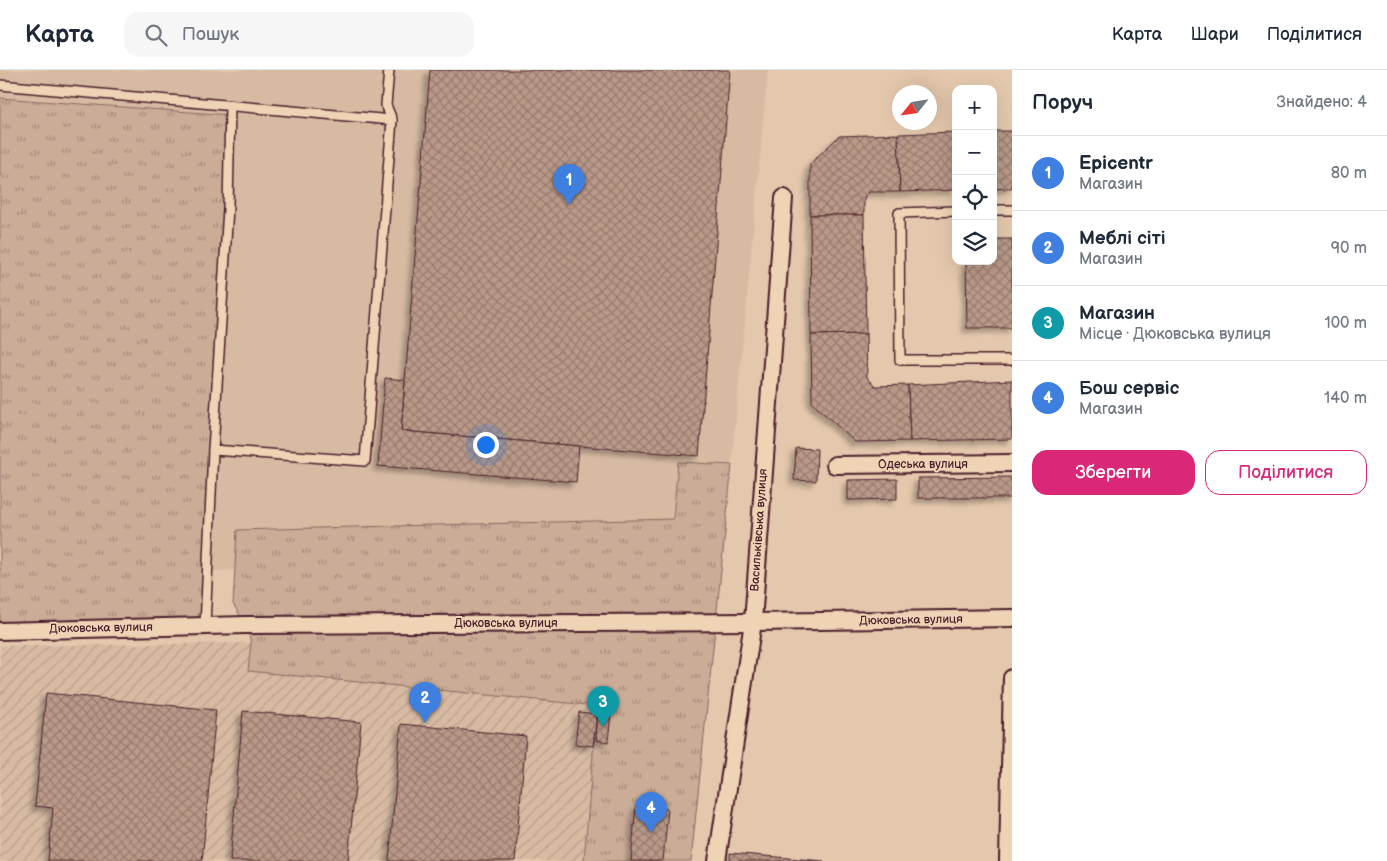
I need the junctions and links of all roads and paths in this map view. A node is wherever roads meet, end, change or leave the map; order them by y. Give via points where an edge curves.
1 (389, 70) edge
2 (0, 85) edge
3 (230, 106) junction
4 (392, 120) junction
5 (784, 198) dead end
6 (997, 210) edge
7 (1012, 210) edge
8 (952, 211) edge
9 (1012, 360) edge
10 (213, 450) junction
11 (1012, 463) edge
12 (835, 465) dead end
13 (1012, 618) edge
14 (753, 622) junction
15 (205, 626) junction
16 (0, 631) edge
17 (1012, 678) edge
18 (717, 861) edge
19 (1008, 861) edge

1 - 4 lane via 386,105
2 - 3 lane
3 - 4 lane
3 - 10 lane via 228,208
4 - 10 lane via 365,461
5 - 14 street, Васильківська вулиця
6 - 7 lane
8 - 9 lane via 899,213 900,360
10 - 15 lane
11 - 12 street, Одеська вулиця
13 - 14 street, Дюковська вулиця
14 - 15 street, Дюковська вулиця
14 - 18 street, Васильківська вулиця
15 - 16 street, Дюковська вулиця
17 - 19 street

